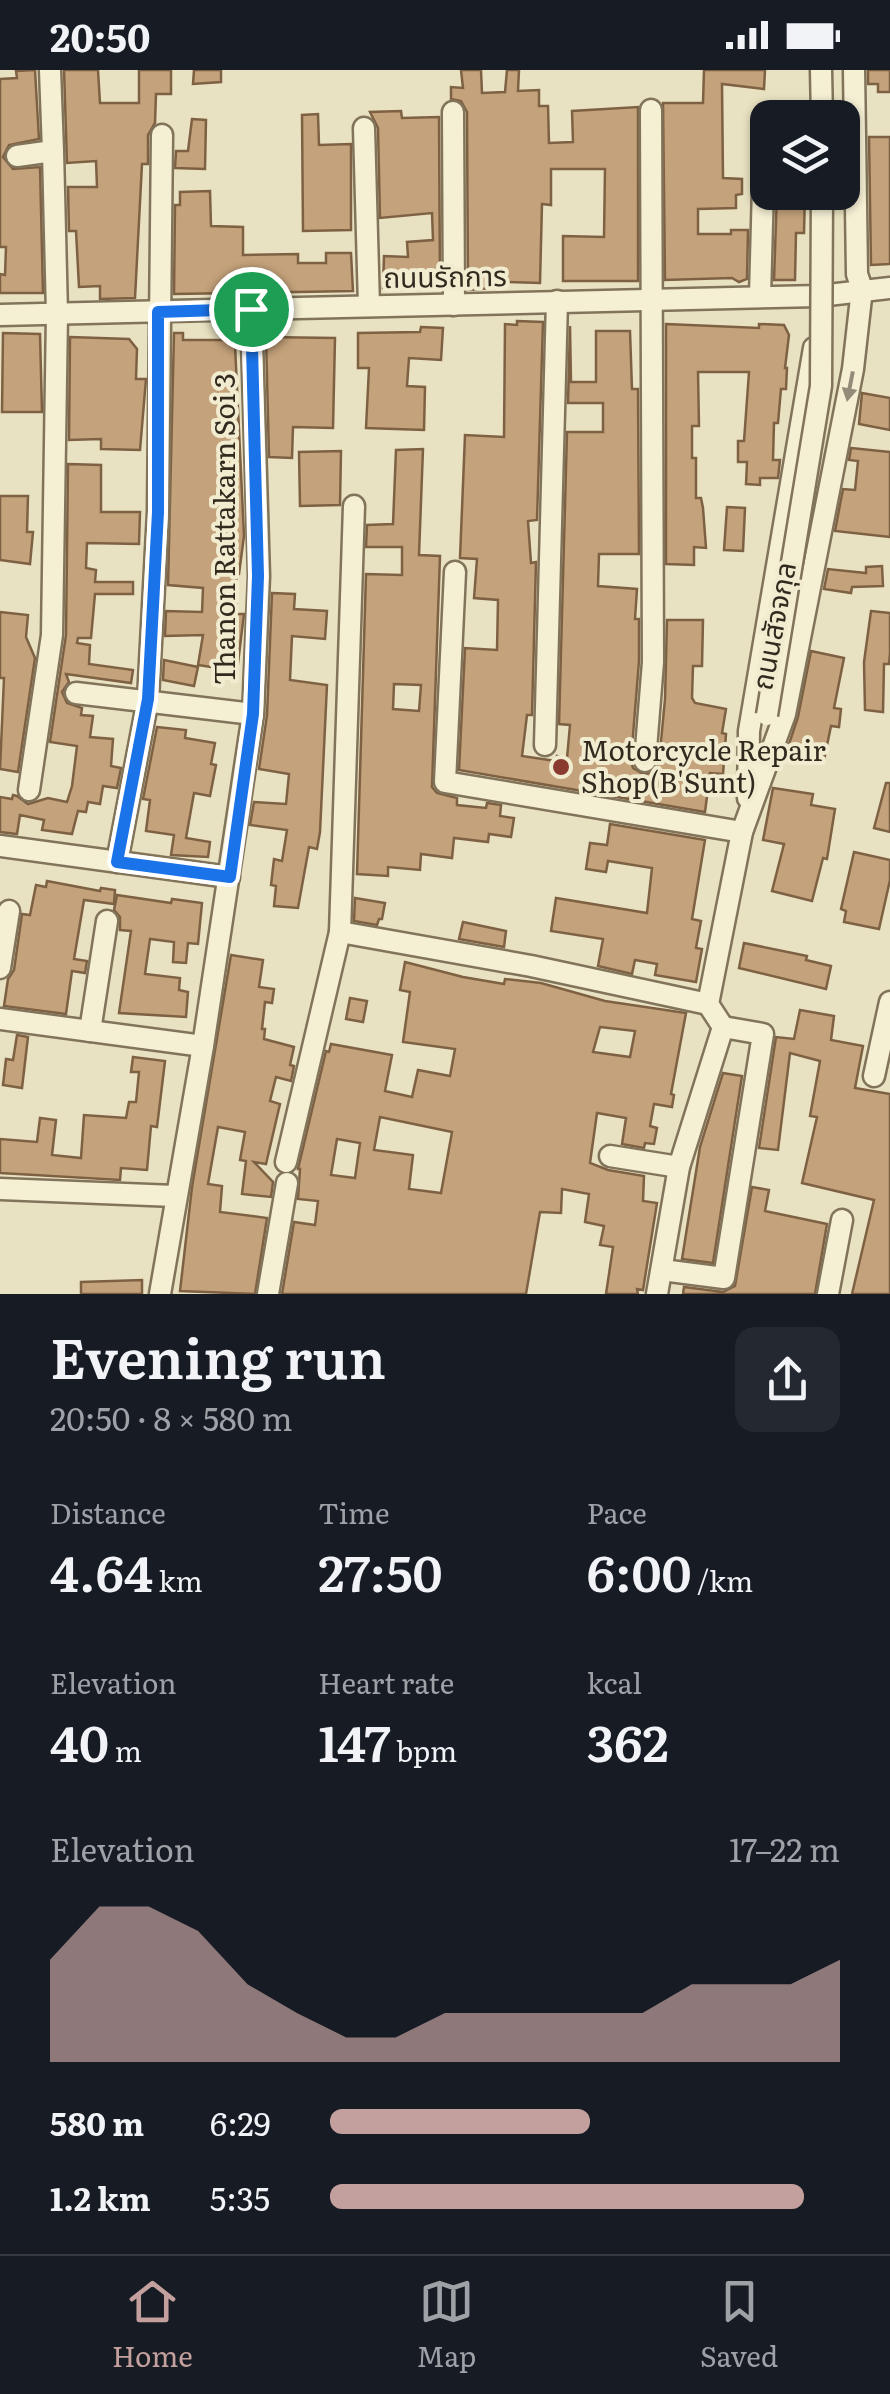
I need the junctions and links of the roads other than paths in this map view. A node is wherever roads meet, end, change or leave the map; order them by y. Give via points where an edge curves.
1 (50, 70) edge
2 (821, 70) edge
3 (854, 70) edge
4 (822, 100) edge
5 (650, 110) dead end
6 (453, 112) dead end
7 (364, 128) dead end
8 (162, 135) dead end
9 (53, 151) junction
10 (17, 156) dead end
11 (762, 210) edge
12 (822, 210) edge
13 (890, 288) edge
14 (862, 289) junction
15 (760, 296) junction
16 (820, 296) junction
17 (652, 299) junction
18 (556, 302) junction
19 (454, 305) junction
20 (369, 306) junction
21 (251, 309) junction
22 (158, 312) junction
23 (57, 314) junction
24 (0, 315) edge
25 (354, 506) dead end
26 (455, 572) dead end
27 (76, 693) dead end
28 (148, 699) junction
29 (253, 714) junction
30 (545, 745) dead end
31 (645, 761) dead end
32 (28, 790) dead end
33 (745, 824) junction
34 (0, 846) edge
35 (117, 862) junction
36 (230, 877) junction
37 (9, 911) dead end
38 (108, 921) dead end
39 (340, 932) junction
40 (0, 968) edge
41 (890, 1002) edge
42 (708, 1004) junction
43 (0, 1019) edge
44 (723, 1028) junction
45 (90, 1031) junction
46 (202, 1046) junction
47 (874, 1076) dead end
48 (610, 1156) dead end
49 (679, 1167) junction
50 (0, 1189) edge
51 (175, 1196) junction
52 (842, 1220) dead end
53 (662, 1270) junction
54 (160, 1294) edge
55 (268, 1294) edge
56 (658, 1294) edge
57 (828, 1294) edge

1 - 9 street
2 - 4 street
3 - 14 street, ถนนสัจจกุล
5 - 17 street
6 - 19 street
7 - 20 street
8 - 22 street
9 - 10 street
9 - 23 street
11 - 15 street
12 - 33 street, ถนนสัจจกุล, bridge via 821,386
13 - 14 street, ถนนรัถการ
14 - 16 street, ถนนรัถการ
14 -> 33 street, ถนนสัจจกุล via 853,369 785,714
15 - 16 street, ถนนรัถการ
15 - 17 street, ถนนรัถการ
16 - 33 street, ถนนสัจจกุล via 749,731
17 - 18 street, ถนนรัถการ
17 - 31 street via 653,662
18 - 19 street, ถนนรัถการ
18 - 30 street
19 - 20 street, ถนนรัถการ
20 - 21 street, ถนนรัถการ
21 - 22 street, ถนนรัถการ
21 - 29 street, Thanon Rattakarn Soi 3 via 258,576
22 - 23 street, ถนนรัถการ
22 - 28 street via 158,512
23 - 24 street, ถนนรัถการ
23 - 32 street via 52,635
25 - 39 street
26 - 33 street via 445,782
27 - 28 street
28 - 29 street
28 - 35 street
29 - 36 street, Thanon Rattakarn Soi 3
33 - 42 street, ถนนสัจจกุล
34 - 35 street
35 - 36 street
36 - 46 street, Thanon Rattakarn Soi 3
37 - 40 street
38 - 45 street
39 - 42 street
39 - 55 street via 286,1172
41 - 47 street
42 - 44 street
43 - 45 street
44 - 49 street
44 - 53 street via 763,1034 724,1278
45 - 46 street
46 - 51 street, Thanon Rattakarn Soi 3
48 - 49 street
49 - 53 street
50 - 51 street
51 - 54 street, Thanon Rattakarn Soi 3
52 - 57 street
53 - 56 street

